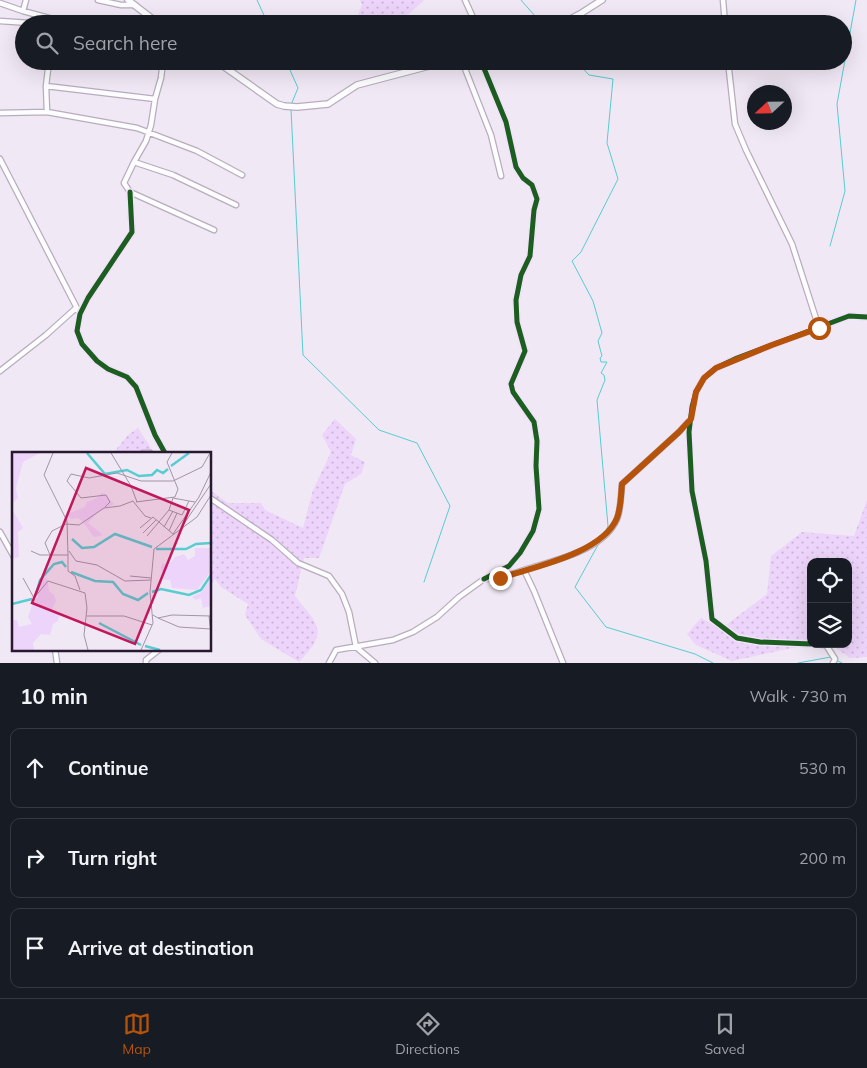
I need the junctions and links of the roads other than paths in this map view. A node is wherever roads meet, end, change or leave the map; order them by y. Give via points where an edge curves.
1 (26, 0) edge
2 (98, 0) edge
3 (128, 0) edge
4 (466, 0) edge
5 (602, 0) edge
6 (723, 0) edge
7 (0, 3) edge
8 (136, 5) junction
9 (23, 11) junction
10 (38, 15) edge
11 (148, 15) edge
12 (472, 15) edge
13 (578, 15) edge
14 (724, 15) edge
15 (0, 21) edge
16 (15, 22) edge
17 (48, 70) edge
18 (162, 70) edge
19 (229, 70) edge
20 (414, 70) edge
21 (466, 70) edge
22 (485, 70) edge
23 (729, 70) edge
24 (46, 86) junction
25 (155, 99) junction
26 (47, 112) junction
27 (0, 113) edge
28 (149, 133) junction
29 (0, 159) edge
30 (134, 162) junction
31 (242, 175) dead end
32 (501, 176) dead end
33 (130, 192) junction
34 (236, 205) dead end
35 (214, 230) dead end
36 (76, 308) junction
37 (80, 314) junction
38 (867, 317) edge
39 (819, 328) junction
40 (0, 371) edge
41 (691, 419) junction
42 (164, 452) edge
43 (211, 499) edge
44 (0, 532) edge
45 (12, 553) edge
46 (524, 570) junction
47 (484, 580) junction
48 (807, 644) edge
49 (356, 647) junction
50 (828, 648) edge
51 (56, 650) edge
52 (159, 650) edge
53 (57, 663) edge
54 (146, 663) edge
55 (329, 663) edge
56 (375, 663) edge
57 (563, 663) edge
58 (833, 663) edge

1 - 9 street
2 - 8 street
3 - 8 main road
4 - 12 street
5 - 13 main road
6 - 14 street
7 - 9 street
8 - 11 main road
9 - 10 street
15 - 16 street
17 - 24 street
18 - 25 street
19 - 20 main road via 284,106 297,107 328,104 357,85
21 - 32 street via 491,135
22 - 47 street via 506,122 516,167 532,185 537,199 530,256 521,276 516,300 516,322 525,351 511,384 534,422 539,510 533,531 520,553 509,566
23 - 39 street via 736,124 792,244
24 - 25 street
24 - 26 street
25 - 28 street
26 - 27 street
26 - 28 street via 111,122
28 - 30 street
28 - 31 street via 197,151
29 - 36 street
30 - 33 street via 124,183
30 - 34 street via 173,175
33 - 35 street
33 - 37 street via 132,232
36 - 37 street
36 - 40 street
37 - 42 street via 77,331 82,344 97,361 127,377 136,387
38 - 39 street via 849,316
39 - 41 street via 716,368 704,378 696,392
41 - 46 street via 622,484 618,517 610,530 583,551
41 - 48 street via 692,491 706,560 712,619 737,638
43 - 49 street via 272,540 298,563 329,576 342,594 349,612
44 - 45 street
46 - 47 street
46 - 57 street
47 - 49 street via 413,632 393,640
49 - 55 street via 336,650
49 - 56 street
50 - 58 street via 835,659
51 - 53 street
52 - 54 street

